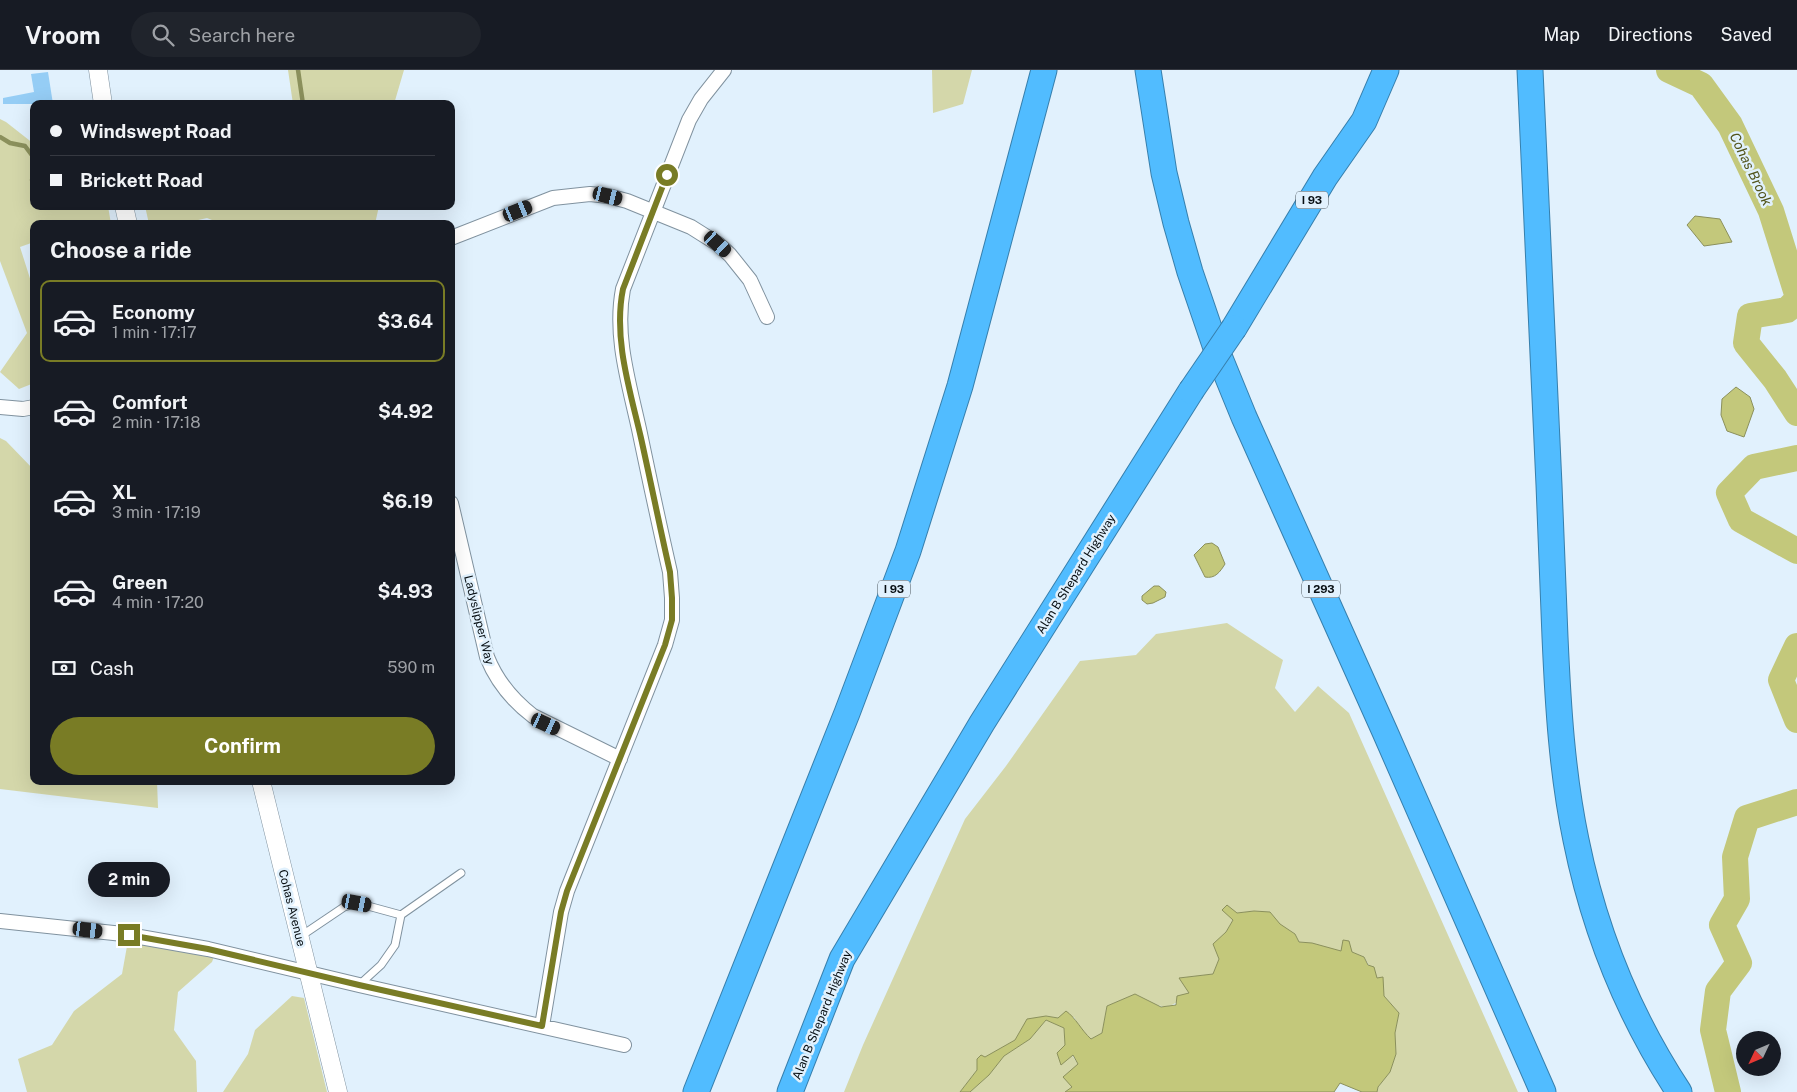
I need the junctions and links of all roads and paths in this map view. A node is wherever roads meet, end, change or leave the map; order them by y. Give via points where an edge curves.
1 (98, 70) edge
2 (724, 70) edge
3 (1044, 70) edge
4 (1148, 70) edge
5 (1386, 70) edge
6 (1530, 70) edge
7 (103, 100) edge
8 (653, 211) junction
9 (455, 236) edge
10 (768, 318) dead end
11 (0, 407) edge
12 (30, 408) edge
13 (455, 520) edge
14 (620, 759) junction
15 (262, 785) edge
16 (461, 873) dead end
17 (402, 915) junction
18 (0, 921) edge
19 (299, 938) junction
20 (307, 972) junction
21 (359, 985) junction
22 (542, 1026) junction
23 (624, 1045) dead end
24 (338, 1092) edge
25 (696, 1092) edge
26 (790, 1092) edge
27 (1543, 1092) edge
28 (1679, 1092) edge

1 - 7 street
2 - 8 street via 689,120
3 - 25 highway, I 93 via 963,377 908,551 844,722
4 - 27 highway, I 293 via 1170,198 1206,321 1244,417
5 - 26 highway, Alan B Shepard Highway / I 93, bridge via 1364,121 1325,177 1234,328 982,723 842,959
6 - 28 highway via 1558,687 1567,790 1588,891 1604,940 1646,1035
8 - 9 street via 608,196 573,195 534,204
8 - 10 street via 706,235 730,255 750,280
8 - 14 street via 623,289 619,329 670,572 672,620 657,668
11 - 12 street
13 - 14 street, Ladyslipper Way via 487,657 501,685 533,716
14 - 22 street via 567,891
15 - 19 street, Cohas Avenue
16 - 17 lane
17 - 19 lane via 357,903 344,907
17 - 21 lane via 395,945
18 - 20 street via 156,939
19 - 20 street, Cohas Avenue
20 - 21 street
20 - 24 street, Cohas Avenue
21 - 22 street
22 - 23 street

